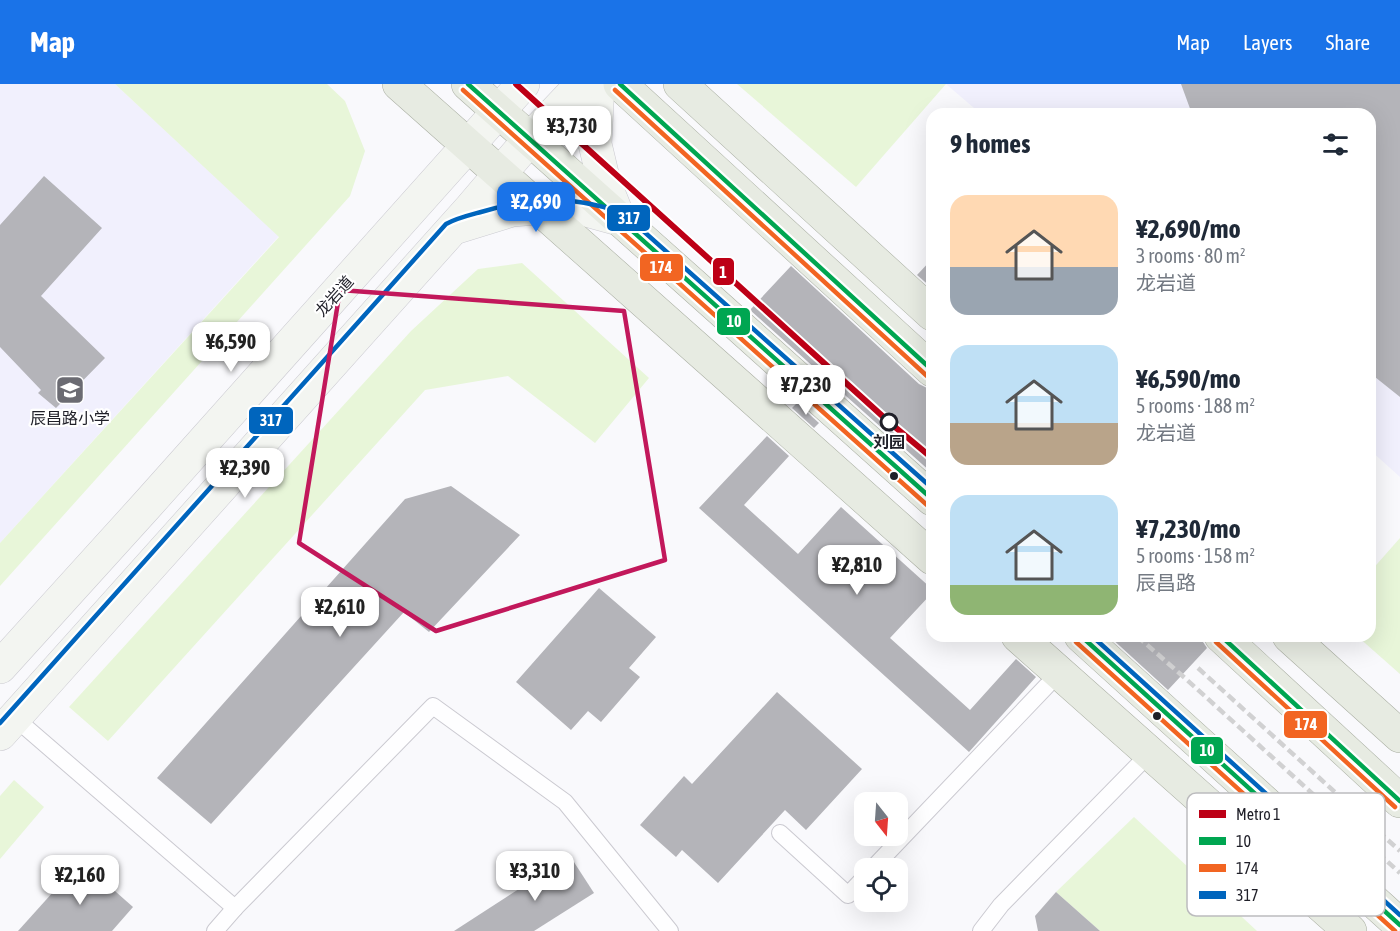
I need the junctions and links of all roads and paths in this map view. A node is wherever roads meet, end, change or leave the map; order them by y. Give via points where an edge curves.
1 (399, 84) edge
2 (468, 84) edge
3 (523, 84) edge
4 (582, 84) edge
5 (598, 84) edge
6 (620, 84) edge
7 (680, 84) edge
8 (496, 106) edge
9 (530, 140) junction
10 (484, 159) junction
11 (537, 208) junction
12 (619, 219) junction
13 (452, 229) junction
14 (926, 309) edge
15 (926, 364) edge
16 (926, 495) edge
17 (926, 553) edge
18 (1025, 642) edge
19 (1088, 642) edge
20 (1228, 642) edge
21 (1296, 642) edge
22 (0, 667) edge
23 (1116, 668) junction
24 (1059, 673) junction
25 (7, 726) edge
26 (1400, 736) edge
27 (1149, 754) junction
28 (1192, 793) edge
29 (1254, 793) edge
30 (1400, 801) edge
31 (780, 833) dead end
32 (883, 858) edge
33 (854, 889) edge
34 (235, 908) junction
35 (1385, 911) edge
36 (1327, 916) edge
37 (1400, 925) edge
38 (1340, 928) edge
39 (215, 931) edge
40 (670, 931) edge
41 (981, 931) edge

1 - 10 main road
2 - 8 main road
3 - 8 main road, 龙岩道
4 - 9 main road, 龙岩道
5 - 12 main road via 596,144 604,182
6 - 15 main road
7 - 14 main road
8 - 9 main road
8 - 10 main road, 龙岩道
9 - 10 main road, 龙岩道
9 - 12 main road
10 - 11 main road
10 - 13 main road via 467,205
10 - 22 main road, 龙岩道 via 154,498
11 - 12 main road via 583,209
11 - 13 main road via 512,210
11 - 17 main road
12 - 16 main road
13 - 25 main road
18 - 24 main road
19 - 23 main road
20 - 30 main road
21 - 26 main road
23 - 27 main road
23 - 29 main road
24 - 27 main road
24 - 32 lane
25 - 34 lane
27 - 28 main road
27 - 41 lane via 1001,905
31 - 33 lane via 848,895
34 - 39 lane
34 - 40 lane via 433,706 565,802
35 - 37 main road
36 - 38 main road

